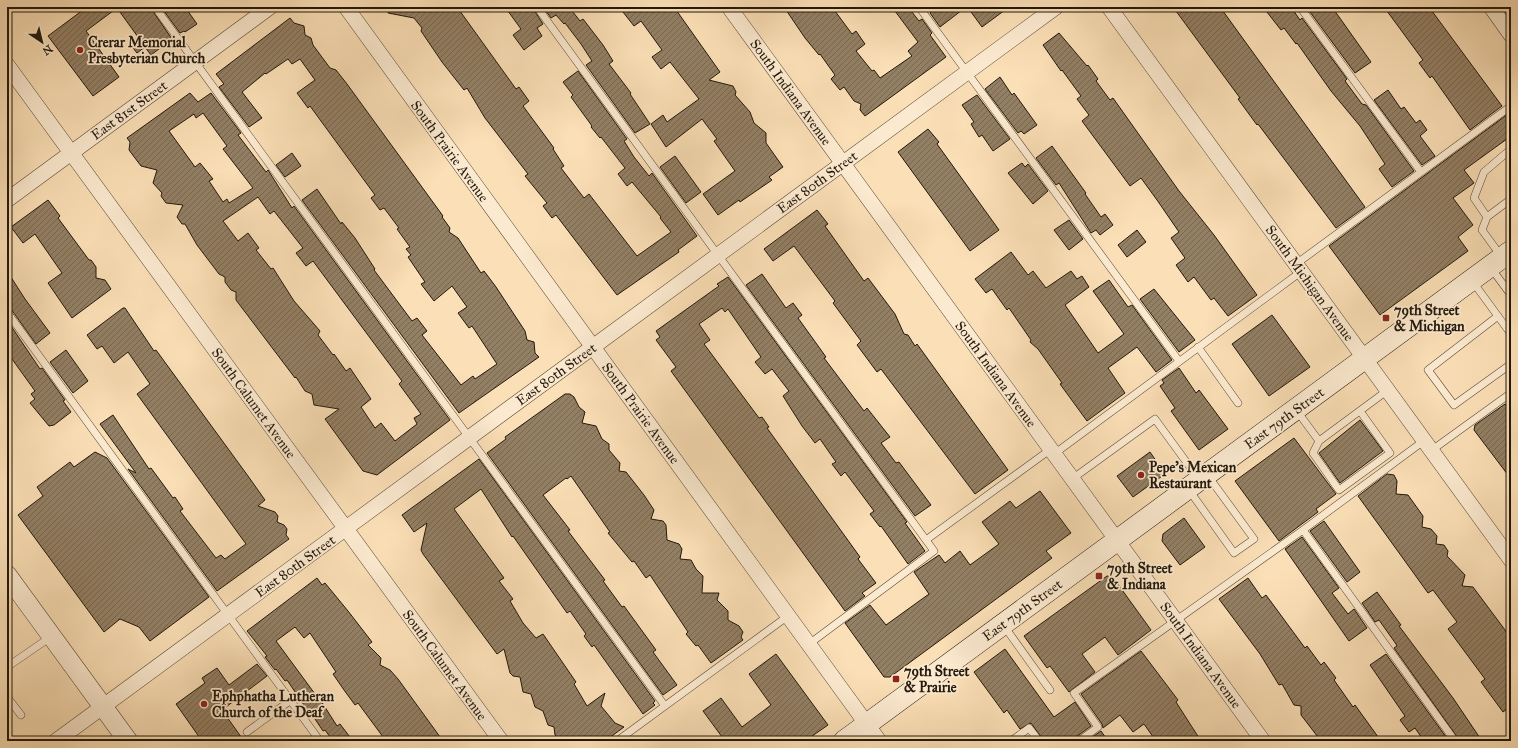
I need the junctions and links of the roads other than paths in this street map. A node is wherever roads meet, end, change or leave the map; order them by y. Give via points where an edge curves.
1 (155, 7) edge
2 (270, 7) edge
3 (346, 7) edge
4 (537, 7) edge
5 (729, 7) edge
6 (919, 7) edge
7 (1056, 7) edge
8 (1109, 7) edge
9 (1300, 7) edge
10 (1490, 7) edge
11 (1511, 35) edge
12 (195, 62) junction
13 (7, 65) edge
14 (967, 73) junction
15 (1511, 106) edge
16 (1511, 150) edge
17 (71, 153) junction
18 (843, 163) junction
19 (1421, 172) junction
20 (1511, 199) edge
21 (7, 200) edge
22 (1487, 217) junction
23 (718, 256) junction
24 (1501, 259) edge
25 (1299, 268) junction
26 (1472, 280) junction
27 (1511, 295) edge
28 (7, 312) edge
29 (1498, 316) junction
30 (1511, 334) edge
31 (593, 347) junction
32 (1198, 347) junction
33 (1365, 358) junction
34 (1179, 361) junction
35 (1511, 364) edge
36 (1388, 390) junction
37 (1511, 393) edge
38 (1238, 403) dead end
39 (1296, 409) junction
40 (1360, 411) junction
41 (470, 437) junction
42 (1319, 441) junction
43 (1428, 445) junction
44 (1052, 452) junction
45 (1390, 453) junction
46 (1396, 462) junction
47 (1072, 479) junction
48 (1198, 481) junction
49 (1339, 490) junction
50 (1346, 499) junction
51 (346, 528) junction
52 (1303, 530) junction
53 (926, 540) junction
54 (1117, 541) junction
55 (1511, 560) edge
56 (7, 575) edge
57 (228, 615) junction
58 (788, 616) junction
59 (1175, 620) junction
60 (1002, 625) junction
61 (52, 636) junction
62 (809, 644) junction
63 (7, 668) edge
64 (1050, 690) dead end
65 (7, 697) edge
66 (290, 700) junction
67 (103, 706) junction
68 (665, 706) junction
69 (21, 715) dead end
70 (866, 724) junction
71 (247, 732) dead end
72 (56, 741) edge
73 (128, 741) edge
74 (320, 741) edge
75 (501, 741) edge
76 (617, 741) edge
77 (844, 741) edge
78 (879, 741) edge
79 (1011, 741) edge
80 (1039, 741) edge
81 (1079, 741) edge
82 (1263, 741) edge
83 (1455, 741) edge

1 - 12 lane
2 - 12 street, East 81st Street
3 - 31 street, South Prairie Avenue
4 - 23 lane
5 - 18 street, South Indiana Avenue
6 - 14 lane
7 - 14 street, East 80th Street
8 - 25 street, South Michigan Avenue
9 - 19 lane
10 - 11 street
12 - 17 street, East 81st Street
12 - 41 lane
13 - 17 street, South Calumet Avenue
14 - 18 street, East 80th Street
14 - 34 lane
15 - 19 lane
16 - 22 lane via 1484,172 1474,198
17 - 21 street, East 81st Street
17 - 51 street, South Calumet Avenue
18 - 23 street, East 80th Street
18 - 44 street, South Indiana Avenue
19 - 25 lane
20 - 22 lane
22 - 24 lane via 1482,230
23 - 31 street, East 80th Street
23 - 53 lane
24 - 26 main road, East 79th Street
24 - 27 lane
25 - 32 lane
25 - 33 street, South Michigan Avenue
26 - 29 lane
26 - 33 main road, East 79th Street
28 - 57 lane
29 - 30 lane
29 - 35 lane via 1428,370 1454,405
31 - 41 street, East 80th Street
31 - 58 street, South Prairie Avenue
32 - 34 lane
32 - 38 lane
33 - 36 street, South Michigan Avenue
33 - 39 main road, East 79th Street
34 - 44 lane
36 - 40 lane
36 - 43 street, South Michigan Avenue
37 - 43 lane
39 - 42 lane
39 - 48 main road, East 79th Street
40 - 42 lane
40 - 45 lane
41 - 51 street, East 80th Street
41 - 68 lane
42 - 49 lane via 1313,453
43 - 46 lane
43 - 55 street, South Michigan Avenue
44 - 47 street, South Indiana Avenue
44 - 53 lane
45 - 46 lane
45 - 49 lane
46 - 50 lane
47 - 48 lane via 1155,419
47 - 54 street, South Indiana Avenue
48 - 48 lane via 1234,553 1254,539
48 - 54 main road, East 79th Street
49 - 50 lane
50 - 52 lane
51 - 57 street, East 80th Street
51 - 75 street, South Calumet Avenue
52 - 59 lane
52 - 83 lane
53 - 62 lane via 934,551
54 - 59 street, South Indiana Avenue
54 - 60 main road, East 79th Street
56 - 61 street
57 - 66 lane
57 - 67 street, East 80th Street
58 - 62 street, South Prairie Avenue
58 - 68 lane
59 - 81 lane via 1074,693 1098,727
59 - 82 street, South Indiana Avenue
60 - 64 lane
60 - 70 main road, East 79th Street
61 - 63 lane
61 - 67 street
62 - 70 street, South Prairie Avenue
65 - 69 lane
66 - 71 lane
66 - 74 lane
67 - 72 street, East 80th Street
67 - 73 street
68 - 76 lane
70 - 77 main road, East 79th Street
70 - 78 street, South Prairie Avenue
79 - 80 lane via 1029,728

